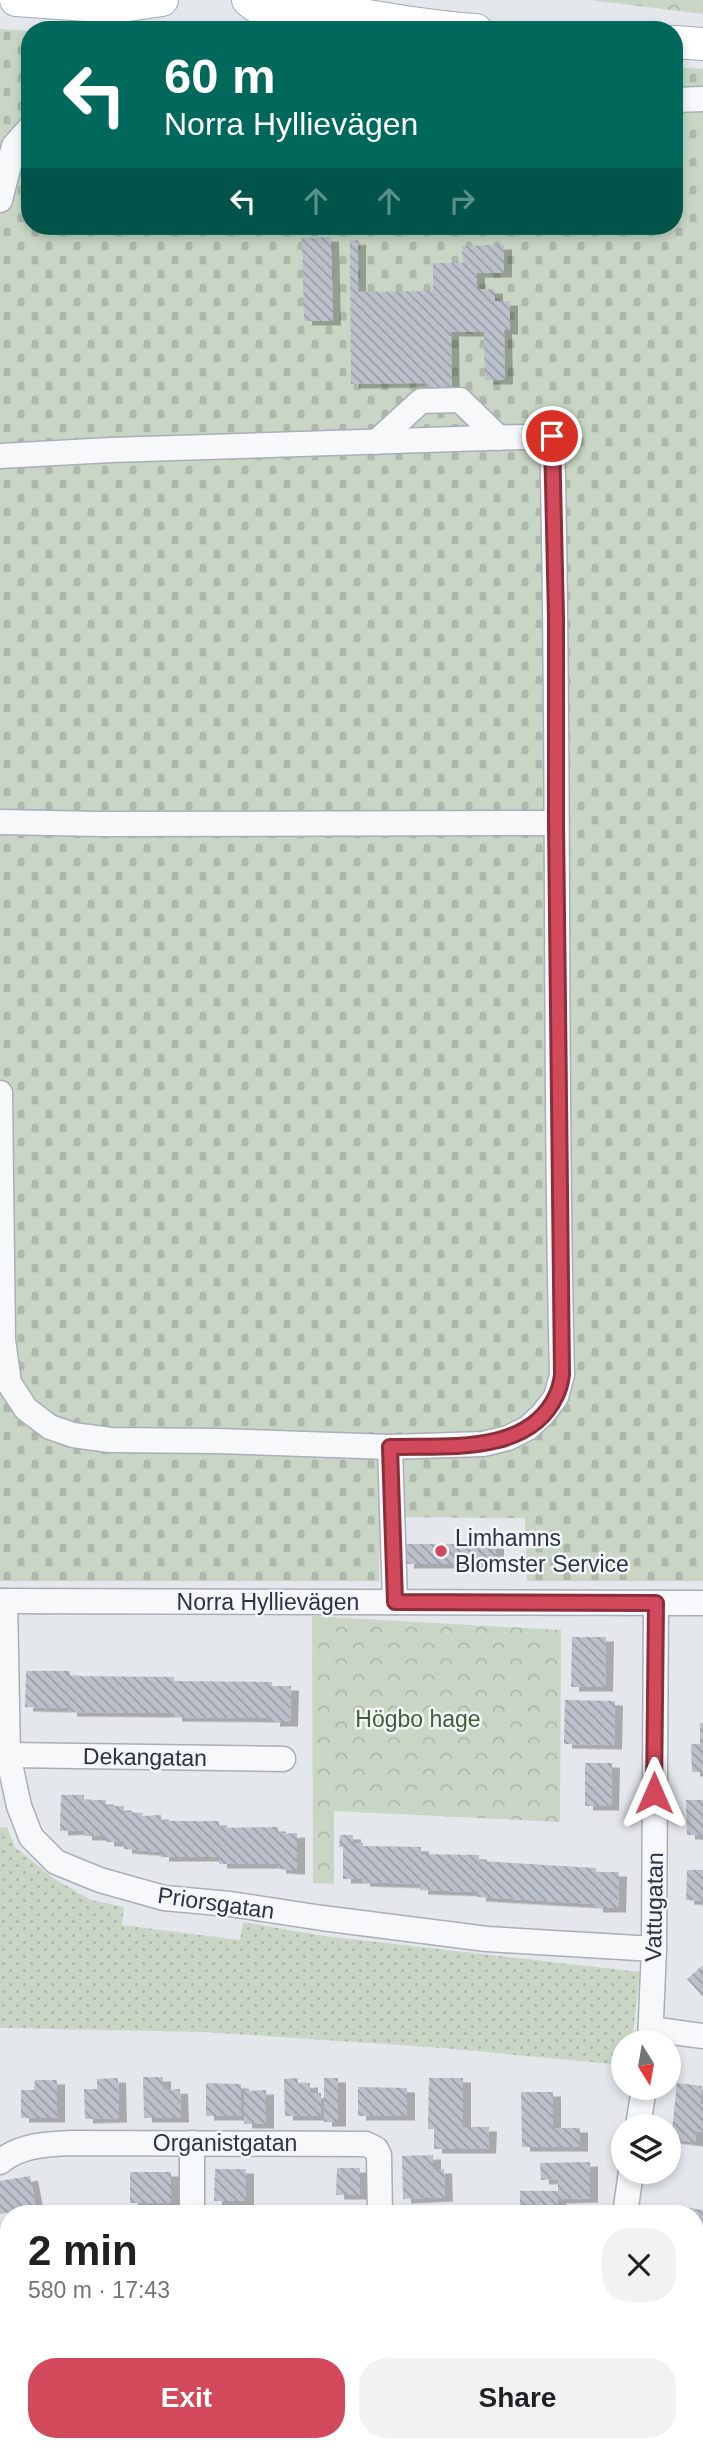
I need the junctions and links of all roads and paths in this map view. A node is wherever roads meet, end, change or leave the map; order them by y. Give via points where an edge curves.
1 (16, 0) edge
2 (37, 0) edge
3 (162, 0) edge
4 (248, 0) edge
5 (394, 0) edge
6 (26, 1) edge
7 (312, 3) edge
8 (395, 21) edge
9 (446, 21) edge
10 (683, 43) edge
11 (703, 44) edge
12 (703, 99) edge
13 (683, 100) edge
14 (21, 138) edge
15 (0, 200) edge
16 (499, 438) junction
17 (376, 442) junction
18 (0, 456) edge
19 (0, 822) edge
20 (556, 823) junction
21 (0, 1093) edge
22 (390, 1447) junction
23 (2, 1601) edge
24 (395, 1602) junction
25 (656, 1603) junction
26 (703, 1603) edge
27 (8, 1755) junction
28 (283, 1759) dead end
29 (654, 1949) junction
30 (651, 2030) edge
31 (681, 2036) edge
32 (703, 2036) edge
33 (192, 2143) junction
34 (4, 2158) edge
35 (629, 2184) edge
36 (192, 2205) edge
37 (380, 2205) edge
38 (626, 2205) edge

1 - 6 main road
2 - 6 main road
3 - 6 main road via 115,7
4 - 7 main road via 263,10 286,14
5 - 9 main road
7 - 8 main road
10 - 11 main road
12 - 13 street
14 - 15 street via 14,146
16 - 17 street
16 - 17 street via 460,400 421,401
16 - 20 street via 552,436
17 - 18 street
19 - 20 street
20 - 22 street via 562,1375 556,1397 543,1414 508,1438 483,1444
21 - 22 street via 3,1340 9,1383 26,1409 50,1427 110,1440
22 - 24 street
23 - 24 street, Norra Hyllievägen
23 - 27 street, Priorsgatan
24 - 25 street, Norra Hyllievägen
25 - 26 street, Norra Hyllievägen
25 - 29 street, Vattugatan
27 - 28 street, Dekangatan
27 - 29 street, Priorsgatan via 31,1837 56,1862 100,1880 164,1898 487,1939
29 - 30 street, Vattugatan
31 - 32 street
33 - 34 street, Organistgatan via 40,2145
33 - 36 street
33 - 37 street, Organistgatan via 366,2144 379,2155
35 - 38 street

